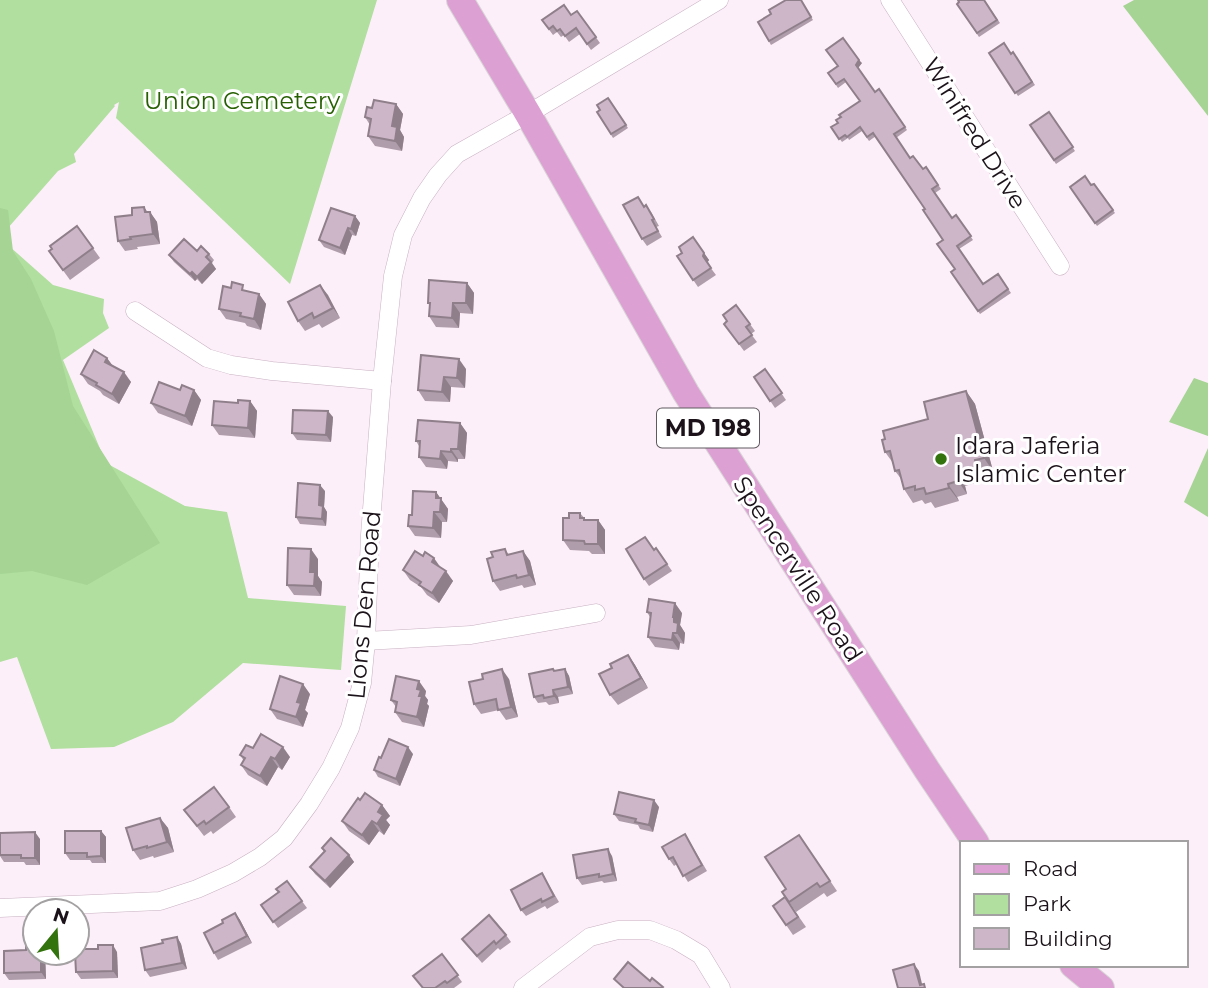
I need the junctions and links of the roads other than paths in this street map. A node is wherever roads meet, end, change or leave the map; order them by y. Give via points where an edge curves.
1 (460, 0) edge
2 (719, 0) edge
3 (890, 0) edge
4 (528, 114) junction
5 (1060, 266) dead end
6 (135, 311) dead end
7 (382, 381) junction
8 (596, 613) dead end
9 (366, 641) junction
10 (975, 841) edge
11 (0, 908) edge
12 (1075, 967) edge
13 (523, 988) edge
14 (721, 988) edge
15 (1101, 988) edge

1 - 4 main road, Spencerville Road / MD 198
2 - 4 street, Lions Den Road
3 - 5 street, Winifred Drive
4 - 7 street, Lions Den Road via 457,154 422,198 403,235 393,276
4 - 10 main road, Spencerville Road / MD 198 via 686,393
6 - 7 street via 207,358 231,365
7 - 9 street, Lions Den Road
8 - 9 street via 471,635
9 - 11 street, Lions Den Road via 351,728 309,804 284,838 260,857 197,889 160,901
12 - 15 main road
13 - 14 street via 590,937 618,930 650,930 701,955

